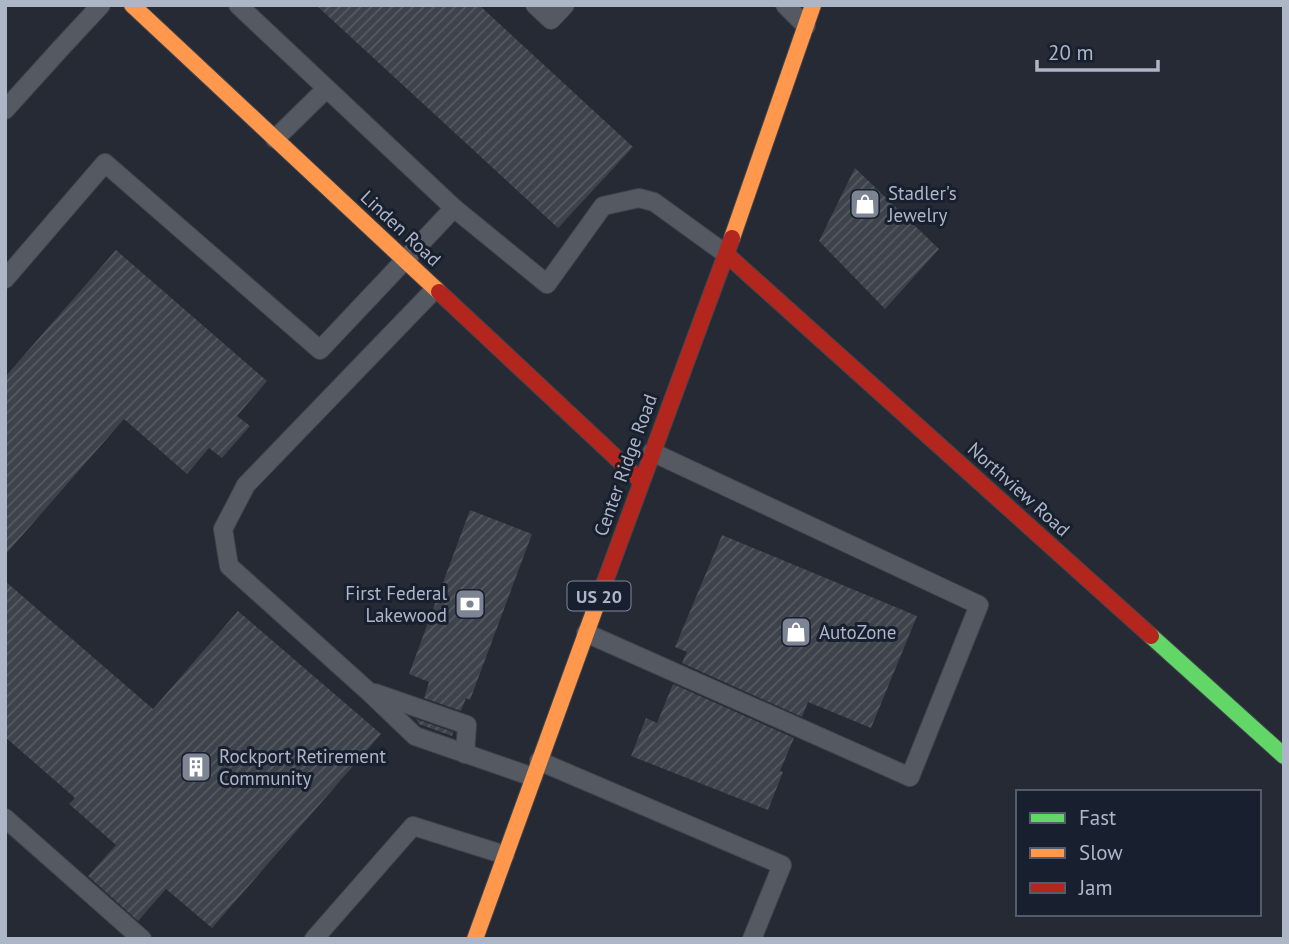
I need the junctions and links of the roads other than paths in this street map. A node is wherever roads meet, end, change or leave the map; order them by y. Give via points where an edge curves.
1 (101, 5) edge
2 (132, 5) edge
3 (238, 5) edge
4 (535, 5) edge
5 (565, 5) edge
6 (785, 5) edge
7 (813, 5) edge
8 (806, 26) junction
9 (326, 89) junction
10 (5, 110) edge
11 (275, 139) junction
12 (454, 208) junction
13 (726, 254) junction
14 (404, 260) junction
15 (5, 279) edge
16 (435, 289) junction
17 (652, 452) junction
18 (641, 481) junction
19 (586, 633) junction
20 (368, 691) junction
21 (465, 754) junction
22 (1284, 755) edge
23 (536, 769) junction
24 (5, 818) edge
25 (505, 855) junction
26 (142, 939) edge
27 (314, 939) edge
28 (475, 939) edge
29 (752, 939) edge

1 - 10 lane
2 - 11 street, Linden Road
3 - 9 lane
4 - 5 lane via 551,20
6 - 8 lane
7 - 8 street, Center Ridge Road / US 20
8 - 13 street, Center Ridge Road / US 20
9 - 11 lane
9 - 12 lane
11 - 14 street, Linden Road
12 - 13 lane via 547,284 603,206 639,198 654,202
12 - 14 lane
13 - 17 street, Center Ridge Road / US 20
13 - 22 street, Northview Road
14 - 15 lane via 320,350 105,163
14 - 16 street, Linden Road
16 - 18 street, Linden Road
16 - 20 lane via 246,485 223,529 229,566
17 - 18 street, Center Ridge Road / US 20
17 - 19 lane via 979,605 910,777
18 - 19 street, Center Ridge Road / US 20
19 - 23 street, Center Ridge Road / US 20
20 - 21 lane via 415,736
20 - 21 lane via 467,725
21 - 23 lane
23 - 25 street, Center Ridge Road / US 20
23 - 29 lane via 782,865
24 - 26 lane
25 - 27 lane via 413,826
25 - 28 street, Center Ridge Road / US 20

